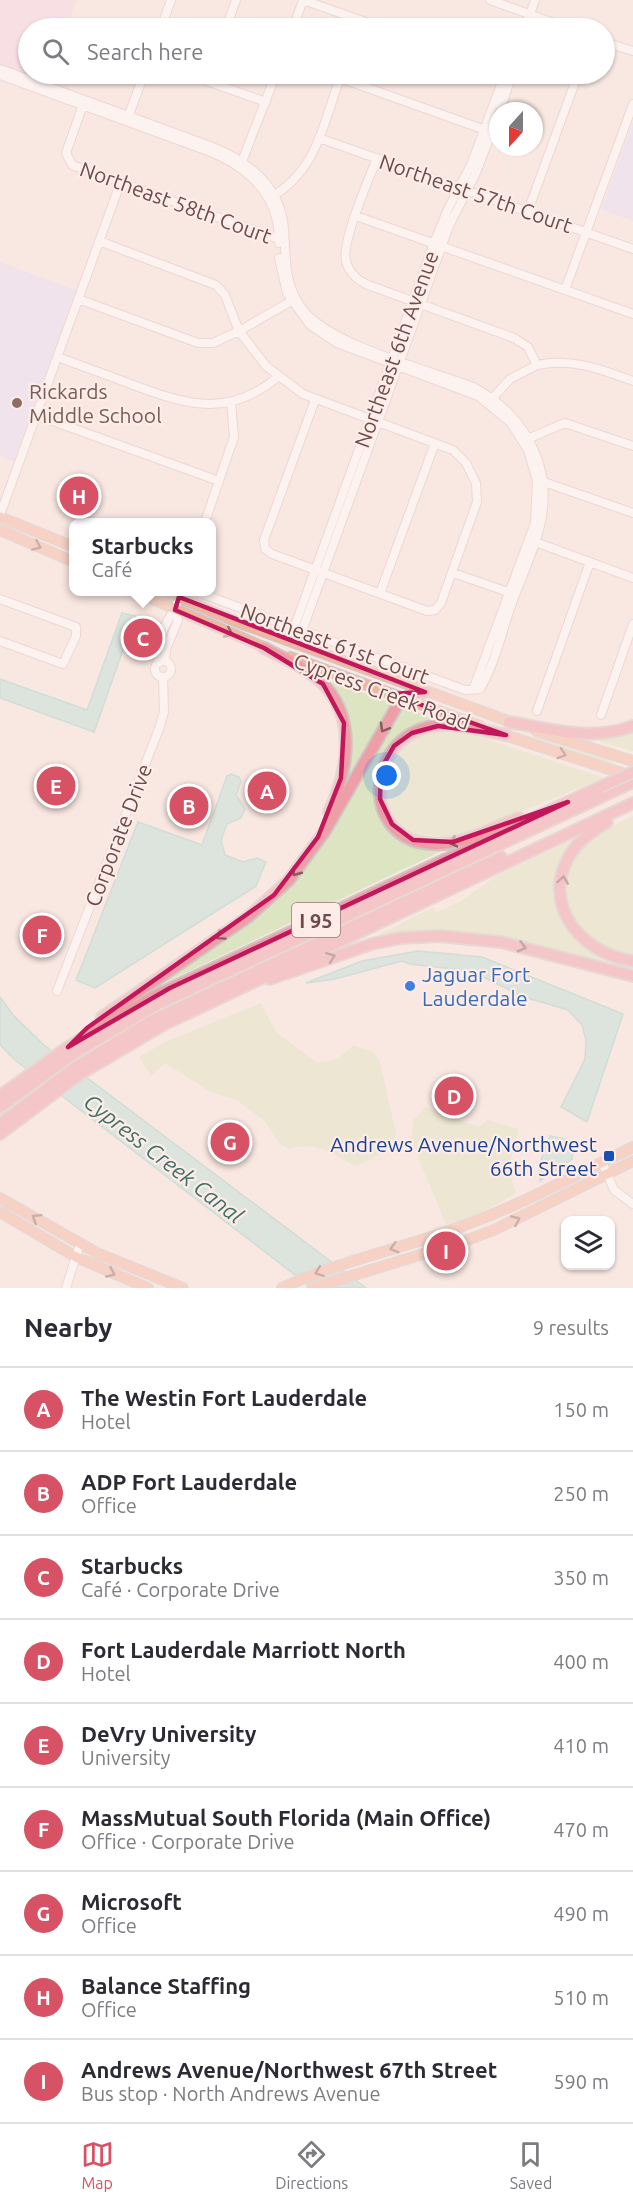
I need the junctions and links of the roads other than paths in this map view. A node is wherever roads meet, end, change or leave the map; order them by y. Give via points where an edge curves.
1 (171, 0) edge
2 (236, 0) edge
3 (303, 0) edge
4 (490, 0) edge
5 (535, 0) edge
6 (530, 15) junction
7 (164, 18) edge
8 (230, 18) edge
9 (297, 18) edge
10 (344, 18) edge
11 (529, 18) edge
12 (539, 18) edge
13 (615, 45) edge
14 (633, 51) edge
15 (0, 69) edge
16 (0, 75) edge
17 (18, 76) edge
18 (18, 81) edge
19 (27, 84) edge
20 (37, 84) edge
21 (140, 84) edge
22 (224, 84) edge
23 (272, 84) edge
24 (338, 84) edge
25 (362, 84) edge
26 (502, 84) edge
27 (509, 84) edge
28 (574, 84) edge
29 (266, 102) junction
30 (503, 102) edge
31 (84, 103) junction
32 (633, 104) edge
33 (128, 119) junction
34 (488, 131) junction
35 (319, 138) junction
36 (377, 158) junction
37 (242, 163) junction
38 (120, 183) junction
39 (464, 189) junction
40 (272, 197) junction
41 (528, 211) junction
42 (356, 216) junction
43 (586, 232) junction
44 (282, 240) junction
45 (99, 241) junction
46 (438, 244) junction
47 (633, 249) edge
48 (565, 290) junction
49 (78, 299) junction
50 (294, 300) junction
51 (417, 302) junction
52 (633, 314) edge
53 (239, 331) junction
54 (58, 357) junction
55 (395, 362) junction
56 (537, 365) junction
57 (278, 377) junction
58 (633, 381) edge
59 (315, 400) junction
60 (490, 400) junction
61 (231, 402) junction
62 (36, 415) junction
63 (374, 421) junction
64 (526, 440) junction
65 (435, 443) junction
66 (633, 446) edge
67 (219, 481) junction
68 (540, 481) junction
69 (633, 513) edge
70 (0, 516) edge
71 (205, 518) edge
72 (0, 525) edge
73 (26, 527) junction
74 (0, 530) edge
75 (532, 541) junction
76 (69, 545) edge
77 (69, 560) edge
78 (590, 562) junction
79 (320, 571) junction
80 (453, 573) junction
81 (633, 578) edge
82 (380, 593) junction
83 (512, 594) junction
84 (147, 596) edge
85 (179, 596) edge
86 (183, 596) edge
87 (210, 596) edge
88 (0, 599) edge
89 (176, 610) junction
90 (633, 624) edge
91 (298, 630) junction
92 (0, 641) edge
93 (630, 643) edge
94 (264, 648) junction
95 (161, 662) junction
96 (163, 676) junction
97 (425, 692) junction
98 (403, 698) junction
99 (537, 711) dead end
100 (601, 714) dead end
101 (509, 722) junction
102 (633, 726) edge
103 (506, 735) junction
104 (633, 761) edge
105 (633, 772) edge
106 (633, 779) edge
107 (633, 800) edge
108 (568, 802) junction
109 (318, 837) junction
110 (633, 962) edge
111 (633, 976) edge
112 (236, 989) junction
113 (57, 991) dead end
114 (72, 1049) junction
115 (90, 1063) junction
116 (21, 1085) junction
117 (0, 1096) edge
118 (38, 1098) junction
119 (0, 1107) edge
120 (0, 1124) edge
121 (0, 1134) edge
122 (633, 1147) edge
123 (633, 1161) edge
124 (602, 1162) junction
125 (608, 1174) junction
126 (0, 1198) edge
127 (633, 1204) edge
128 (0, 1212) edge
129 (447, 1232) junction
130 (463, 1244) junction
131 (80, 1245) junction
132 (76, 1257) junction
133 (66, 1288) edge
134 (148, 1288) edge
135 (183, 1288) edge
136 (282, 1288) edge
137 (312, 1288) edge

1 - 7 street
2 - 8 street
3 - 9 street
3 - 10 street
4 - 6 street
5 - 6 street
6 - 11 street
6 - 12 street
13 - 14 street
15 - 17 street
16 - 18 street
19 - 31 street
20 - 31 street
21 - 33 street
22 - 29 street
23 - 29 street
24 - 35 street
25 - 34 street
26 - 34 street, Northeast 6th Avenue
27 - 30 street
28 - 41 street
29 - 37 street
31 - 33 street
31 - 38 street, Northeast 58th Court via 66,153 69,162
32 - 43 street
33 - 37 street via 227,152
34 - 39 street, Northeast 6th Avenue
35 - 36 street, Northeast 57th Court
35 - 40 street via 305,170 287,189
36 - 39 street, Northeast 57th Court
36 - 42 street
37 - 40 street
38 - 44 street, Northeast 58th Court
38 - 45 street
39 - 41 street, Northeast 57th Court
39 - 46 street, Northeast 6th Avenue
40 - 44 street via 283,219
41 - 43 street, Northeast 57th Court
42 - 46 street
42 - 51 street via 345,252 354,276
43 - 47 street, Northeast 57th Court
43 - 48 street
44 - 50 street
45 - 49 street
45 - 53 street via 216,285 225,296
46 - 48 street
46 - 51 street, Northeast 6th Avenue
48 - 52 street
49 - 53 street via 198,343 213,343
49 - 54 street
50 - 53 street
50 - 55 street via 310,325 328,338
51 - 55 street, Northeast 6th Avenue
51 - 56 street via 514,338 528,347
53 - 57 street via 251,350
54 - 61 street via 173,400 202,405
54 - 62 street
55 - 60 street via 473,387
55 - 63 street, Northeast 6th Avenue
56 - 58 street via 578,363
56 - 60 street via 510,379
57 - 59 street
57 - 61 street via 261,390
59 - 63 street
59 - 79 street via 264,540 265,549 272,554
60 - 64 street via 516,420
61 - 67 street via 234,437
62 - 67 street
62 - 70 street
63 - 65 street
63 - 79 street, Northeast 6th Avenue
64 - 66 street via 565,423
64 - 68 street
65 - 80 street via 453,450 466,463 478,492 475,512
65 - 82 street
67 - 71 street
68 - 69 street
68 - 75 street via 542,517
70 - 73 main road
72 - 73 main road
73 - 76 main road
74 -> 77 main road
75 - 78 street
75 - 83 street
78 - 81 street
78 - 99 street
79 - 82 street
79 - 91 street, Northeast 6th Avenue
80 - 82 street via 435,610 427,611
80 - 83 street
83 - 91 street, Northeast 61st Court via 473,690 449,685
84 - 89 main road, Cypress Creek Road
85 - 89 street
86 - 97 main road, Cypress Creek Road via 248,626
87 - 91 street, Northeast 61st Court
88 - 92 street via 76,627 63,664
89 -> 94 main road, Cypress Creek Road
89 - 95 street via 178,620
90 - 93 street
93 - 100 street
94 - 98 main road, Cypress Creek Road
94 - 109 highway via 319,680 334,698 342,717 346,743 343,769 336,797
95 - 96 street via 155,671
95 - 96 street via 169,664 170,671
96 - 113 street, Corporate Drive via 164,712 159,729
97 - 98 highway
97 - 101 main road, Cypress Creek Road
98 - 103 main road, Cypress Creek Road
98 -> 109 highway
101 - 102 highway via 584,735 613,733
101 - 104 main road, Cypress Creek Road
103 -> 106 main road, Cypress Creek Road
108 -> 103 highway via 445,844 413,840 388,818 380,799 380,774 390,752 406,737 444,725
105 - 108 highway, I 95, bridge
106 - 114 highway via 193,986
110 -> 107 highway via 606,955 582,940 566,915 561,887 565,867 578,845
107 - 112 highway, I 95
107 - 115 highway via 205,994 143,1026
108 - 114 highway, I 95 via 170,988
109 -> 114 highway via 295,873 267,902 87,1028
112 -> 111 highway via 372,944 429,936 501,942
112 - 115 highway, I 95
114 - 116 highway, I 95
115 - 118 highway, I 95
116 - 117 highway, I 95
116 - 119 highway
118 - 120 highway
118 - 121 highway, I 95
122 - 124 main road
123 - 125 main road
124 - 125 street
124 - 129 main road via 505,1210
125 - 127 street via 614,1190
130 -> 125 main road
131 -> 126 main road
128 - 132 main road
129 - 130 street
129 -> 136 main road via 342,1263
130 - 137 main road
131 - 132 street
131 - 135 main road
132 - 133 street
132 -> 134 main road

